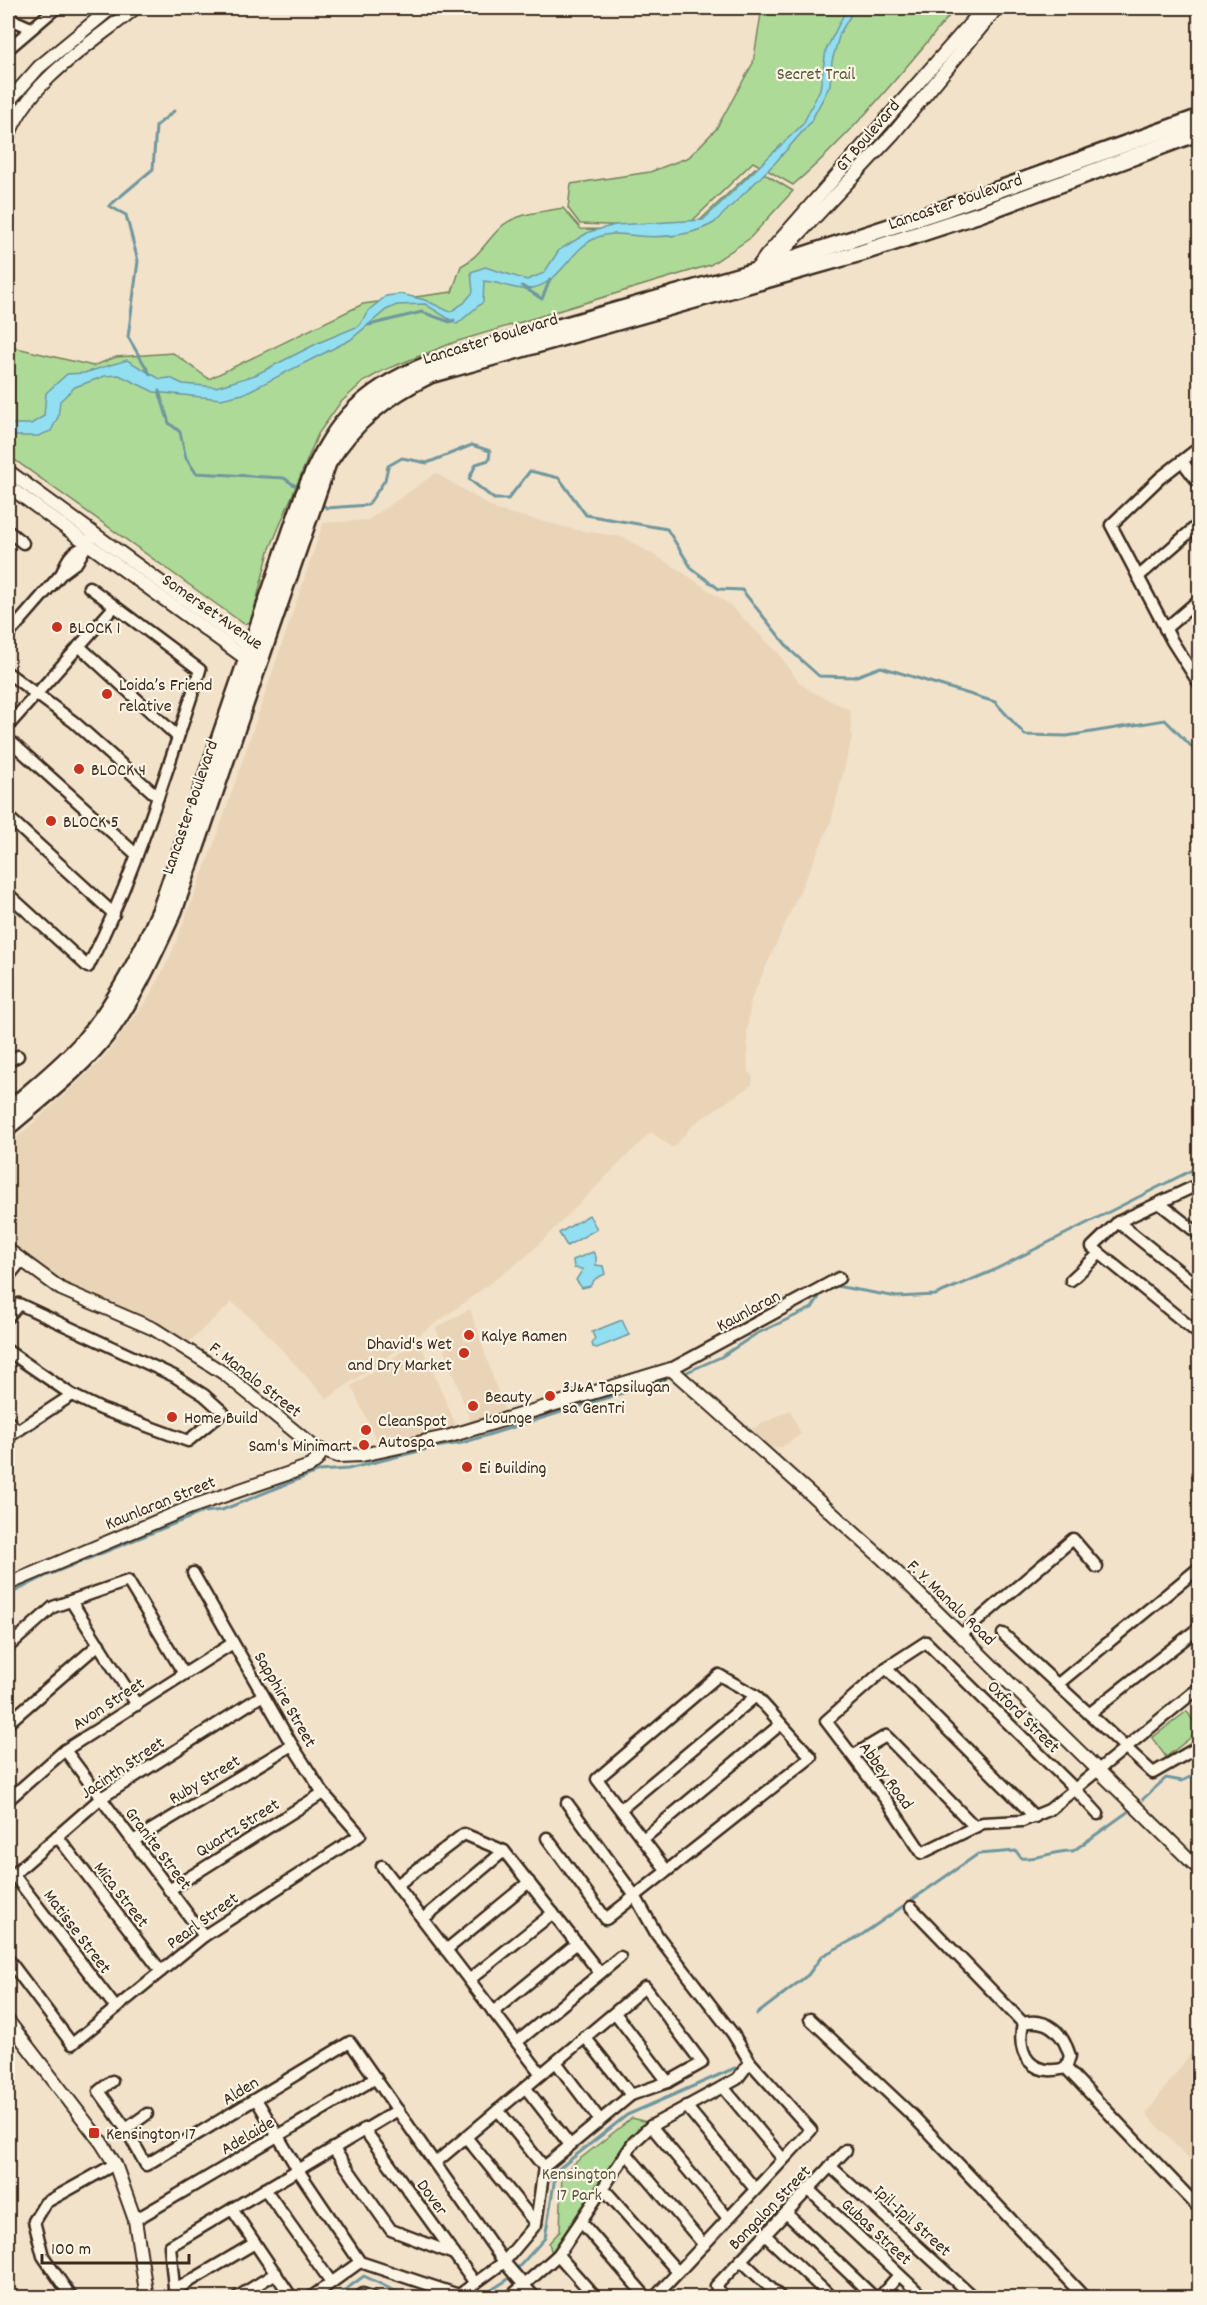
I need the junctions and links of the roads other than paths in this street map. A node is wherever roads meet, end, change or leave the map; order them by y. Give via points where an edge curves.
1 (56, 8) edge
2 (111, 8) edge
3 (135, 8) edge
4 (984, 8) edge
5 (997, 8) edge
6 (8, 18) edge
7 (31, 28) junction
8 (8, 49) edge
9 (8, 102) edge
10 (1200, 117) edge
11 (1200, 132) edge
12 (8, 137) edge
13 (771, 264) junction
14 (754, 280) junction
15 (1200, 447) edge
16 (1182, 461) junction
17 (8, 471) edge
18 (1200, 485) edge
19 (8, 486) edge
20 (1200, 523) edge
21 (88, 542) junction
22 (1138, 577) junction
23 (89, 586) dead end
24 (1200, 599) edge
25 (114, 607) junction
26 (1165, 629) junction
27 (8, 635) edge
28 (79, 646) junction
29 (252, 658) junction
30 (8, 674) edge
31 (1200, 685) edge
32 (36, 694) junction
33 (8, 726) edge
34 (178, 737) junction
35 (8, 739) edge
36 (158, 797) junction
37 (8, 817) edge
38 (137, 855) junction
39 (8, 894) edge
40 (114, 914) junction
41 (8, 1111) edge
42 (8, 1127) edge
43 (1200, 1188) edge
44 (1159, 1203) junction
45 (1118, 1222) junction
46 (1200, 1235) edge
47 (8, 1250) edge
48 (1099, 1254) junction
49 (21, 1261) junction
50 (8, 1277) edge
51 (839, 1278) dead end
52 (1071, 1280) dead end
53 (1200, 1288) edge
54 (8, 1317) edge
55 (1200, 1335) edge
56 (8, 1351) edge
57 (671, 1369) junction
58 (72, 1395) junction
59 (8, 1421) edge
60 (17, 1430) junction
61 (8, 1437) edge
62 (322, 1451) junction
63 (1097, 1567) dead end
64 (1200, 1567) edge
65 (193, 1573) dead end
66 (8, 1584) edge
67 (72, 1601) junction
68 (1200, 1627) edge
69 (961, 1635) junction
70 (1003, 1635) dead end
71 (233, 1643) junction
72 (99, 1644) junction
73 (8, 1647) edge
74 (886, 1668) junction
75 (184, 1674) junction
76 (1058, 1684) junction
77 (1200, 1687) edge
78 (263, 1695) junction
79 (756, 1696) junction
80 (137, 1705) junction
81 (1089, 1714) junction
82 (8, 1723) edge
83 (781, 1724) junction
84 (292, 1745) junction
85 (1200, 1746) edge
86 (1126, 1748) junction
87 (65, 1750) junction
88 (854, 1755) junction
89 (1100, 1770) junction
90 (1076, 1790) junction
91 (323, 1792) junction
92 (9, 1796) edge
93 (101, 1798) junction
94 (567, 1803) dead end
95 (621, 1809) junction
96 (1098, 1814) dead end
97 (1035, 1817) junction
98 (975, 1827) junction
99 (360, 1835) joint
100 (57, 1836) junction
101 (547, 1838) dead end
102 (643, 1839) junction
103 (133, 1841) junction
104 (504, 1851) junction
105 (382, 1866) dead end
106 (1200, 1870) edge
107 (667, 1871) junction
108 (10, 1876) edge
109 (529, 1882) junction
110 (397, 1885) junction
111 (170, 1890) junction
112 (635, 1896) junction
113 (911, 1907) dead end
114 (553, 1913) junction
115 (423, 1919) junction
116 (204, 1936) junction
117 (577, 1943) junction
118 (446, 1950) junction
119 (620, 1957) dead end
120 (8, 1959) edge
121 (161, 1971) junction
122 (600, 1973) junction
123 (469, 1980) junction
124 (116, 2008) junction
125 (493, 2012) junction
126 (615, 2013) junction
127 (810, 2019) dead end
128 (8, 2021) edge
129 (1023, 2023) junction
130 (585, 2037) junction
131 (516, 2042) junction
132 (555, 2062) junction
133 (750, 2062) junction
134 (1066, 2068) junction
135 (541, 2074) junction
136 (376, 2078) junction
137 (112, 2082) dead end
138 (668, 2082) junction
139 (525, 2087) junction
140 (723, 2087) junction
141 (631, 2095) junction
142 (256, 2099) junction
143 (686, 2106) junction
144 (398, 2110) junction
145 (498, 2110) junction
146 (147, 2114) dead end
147 (600, 2120) junction
148 (651, 2126) junction
149 (126, 2129) junction
150 (364, 2129) junction
151 (278, 2136) junction
152 (466, 2137) junction
153 (570, 2145) junction
154 (333, 2148) junction
155 (846, 2150) dead end
156 (627, 2154) junction
157 (783, 2159) junction
158 (435, 2163) junction
159 (115, 2164) junction
160 (830, 2166) junction
161 (544, 2167) junction
162 (298, 2169) junction
163 (603, 2188) junction
164 (265, 2189) junction
165 (755, 2189) junction
166 (808, 2189) junction
167 (232, 2209) junction
168 (1200, 2209) edge
169 (786, 2212) junction
170 (728, 2218) junction
171 (135, 2220) junction
172 (582, 2223) junction
173 (537, 2224) junction
174 (765, 2235) junction
175 (255, 2242) junction
176 (704, 2245) junction
177 (454, 2254) junction
178 (558, 2255) junction
179 (741, 2260) junction
180 (360, 2262) junction
181 (506, 2264) junction
182 (678, 2272) junction
183 (276, 2273) junction
184 (900, 2275) junction
185 (331, 2282) junction
186 (475, 2283) junction
187 (522, 2283) junction
188 (175, 2294) edge
189 (72, 2298) edge
190 (147, 2298) edge
191 (236, 2298) edge
192 (292, 2298) edge
193 (310, 2298) edge
194 (358, 2298) edge
195 (374, 2298) edge
196 (509, 2298) edge
197 (535, 2298) edge
198 (596, 2298) edge
199 (647, 2298) edge
200 (654, 2298) edge
201 (723, 2298) edge
202 (781, 2298) edge
203 (832, 2298) edge
204 (877, 2298) edge
205 (924, 2298) edge
206 (974, 2298) edge
207 (1085, 2298) edge

1 - 7 street
2 - 9 street via 39,67
3 - 12 street via 36,90 18,112
4 - 14 street, GT Boulevard
5 - 13 street, GT Boulevard via 893,134
6 - 7 street
7 - 8 street
10 - 13 main road, Lancaster Boulevard via 947,208
11 - 14 main road, Lancaster Boulevard via 981,214 861,253
13 - 14 main road, Lancaster Boulevard
14 - 29 main road, Lancaster Boulevard via 476,350 404,374 379,389 341,423 318,458 308,500
15 - 16 street
16 - 18 street
16 - 22 street via 1111,525
17 - 21 street, Somerset Avenue
19 - 21 street, Somerset Avenue
20 - 22 street
21 - 27 street via 72,568 62,573
21 - 29 street, Somerset Avenue
22 - 26 street
23 - 25 street
24 - 26 street
25 - 28 street
25 - 34 street via 200,670
26 - 31 street
28 - 32 street
28 - 34 street
29 - 41 main road, Lancaster Boulevard via 160,911 138,958 81,1043
29 - 42 main road, Lancaster Boulevard via 174,911 136,987 111,1029 91,1052
30 - 32 street
32 - 33 street
32 - 36 street via 74,722
34 - 36 street
35 - 38 street
36 - 38 street
37 - 40 street
38 - 40 street
39 - 40 street via 88,967
43 - 44 street via 1193,1186
44 - 45 street
44 - 46 street
45 - 48 street via 1092,1244
45 - 53 street
47 - 49 street, F. Manalo Street
48 - 52 street
48 - 55 street
49 - 50 street
49 - 62 street, F. Manalo Street via 60,1289 137,1319 201,1358
51 - 57 street, Kaunlaran
54 - 58 street via 19,1304 174,1376 223,1413 188,1441
56 - 58 street
57 - 62 street, F. Manalo Street via 450,1436 349,1456
57 - 69 street, F. Y. Manalo Road via 882,1558
58 - 60 street
59 - 60 street
60 - 61 street
62 - 66 street, Kaunlaran Street via 310,1466 192,1507
63 - 69 street via 1073,1539
64 - 76 street
65 - 71 street, Sapphire Street
67 - 72 street
67 - 73 street via 53,1607
67 - 75 street via 128,1581
68 - 81 street
69 - 89 street, F. Y. Manalo Road
70 - 76 street
71 - 75 street, Avon Street
71 - 78 street, Sapphire Street
72 - 80 street
72 - 82 street
74 - 88 street, Abbey Road via 828,1718 826,1724
74 - 90 street, Oxford Street via 926,1642
74 - 97 street
75 - 80 street, Avon Street
76 - 81 street
77 - 86 street
78 - 84 street, Sapphire Street
78 - 93 street, Jacinth Street
79 - 83 street
79 - 95 street
79 - 95 street via 719,1675 597,1779
80 - 87 street, Avon Street
81 - 86 street
83 - 102 street
83 - 107 street via 811,1757
84 - 91 street, Sapphire Street
84 - 103 street, Ruby Street
85 - 86 street via 1153,1773
86 - 89 street
87 - 92 street, Avon Street
87 - 93 street, Granite Street
88 - 98 street via 886,1736
88 - 98 street, Abbey Road via 922,1853
89 - 90 street
89 - 106 street, F. Y. Manalo Road
90 - 96 street, Oxford Street
90 - 97 street
91 - 99 street, Sapphire Street
91 - 111 street, Quartz Street
93 - 100 street, Jacinth Street
93 - 103 street, Granite Street
94 - 112 street
95 - 102 street
97 - 98 street
99 - 116 street, Pearl Street
100 - 108 street, Jacinth Street
100 - 121 street, Mica Street
101 - 112 street via 606,1919
102 - 107 street
103 - 111 street, Granite Street
104 - 109 street
104 - 110 street via 464,1834
104 - 115 street
105 - 110 street
107 - 112 street
108 - 124 street, Matisse Street
109 - 114 street
109 - 118 street
110 - 115 street
111 - 116 street, Granite Street
112 - 133 street via 657,1935
113 - 129 street
114 - 117 street
114 - 123 street
115 - 118 street
116 - 121 street, Pearl Street
117 - 122 street
117 - 125 street
118 - 123 street
119 - 122 street
120 - 124 street, Pearl Street via 72,2044
121 - 124 street, Pearl Street
122 - 131 street
123 - 125 street
125 - 131 street
126 - 130 street
126 - 138 street
126 - 138 street via 645,1987 702,2062
127 - 207 street via 914,2117
128 - 159 street
129 - 134 street via 1041,2022 1059,2033 1070,2056
129 - 134 street via 1019,2039 1028,2060 1043,2071
130 - 132 street
130 - 141 street
131 - 135 street
132 - 135 street
132 - 147 street
133 - 140 street via 745,2072
133 - 157 street via 811,2130
134 - 168 street
135 - 139 street
136 - 142 street, Alden via 350,2042
136 - 144 street
136 - 151 street, Adelaide
137 - 149 street via 99,2091
138 - 141 street
139 - 145 street
139 - 153 street
140 - 143 street
140 - 157 street
141 - 147 street
142 - 149 street, Alden via 146,2165
142 - 151 street
143 - 148 street
143 - 165 street
144 - 150 street
144 - 158 street
145 - 152 street
145 - 161 street
146 - 149 street
147 - 153 street
148 - 156 street
148 - 170 street
150 - 154 street
150 - 177 street, Dover
151 - 162 street
151 - 171 street, Adelaide
152 - 158 street
152 - 173 street
153 - 161 street
154 - 162 street
154 - 177 street via 391,2230
155 - 160 street, Bongalon Street
156 - 163 street
156 - 176 street
157 - 165 street
158 - 181 street
159 - 171 street
159 - 189 street via 45,2203 34,2221 43,2256
160 - 166 street, Bongalon Street
160 - 206 street, Ipil-Ipil Street
161 - 173 street
162 - 164 street
162 - 180 street
163 - 172 street
163 - 182 street
164 - 167 street
164 - 185 street
165 - 170 street
166 - 169 street, Bongalon Street
166 - 184 street, Gubas Street
167 - 175 street
167 - 188 street via 170,2246
169 - 174 street, Bongalon Street
169 - 204 street
170 - 176 street
171 - 190 street
172 - 178 street
172 - 199 street
173 - 181 street
174 - 179 street, Bongalon Street
174 - 203 street
175 - 183 street
175 - 188 street
176 - 182 street
177 - 186 street, Dover
178 - 187 street
178 - 198 street
179 - 201 street, Bongalon Street via 716,2286
179 - 202 street
180 - 185 street
180 - 186 street via 459,2295
181 - 186 street
181 - 187 street
182 - 200 street
183 - 191 street
183 - 192 street
184 - 204 street
184 - 205 street, Gubas Street
185 - 193 street
187 - 196 street
187 - 197 street
194 - 195 street via 363,2294

